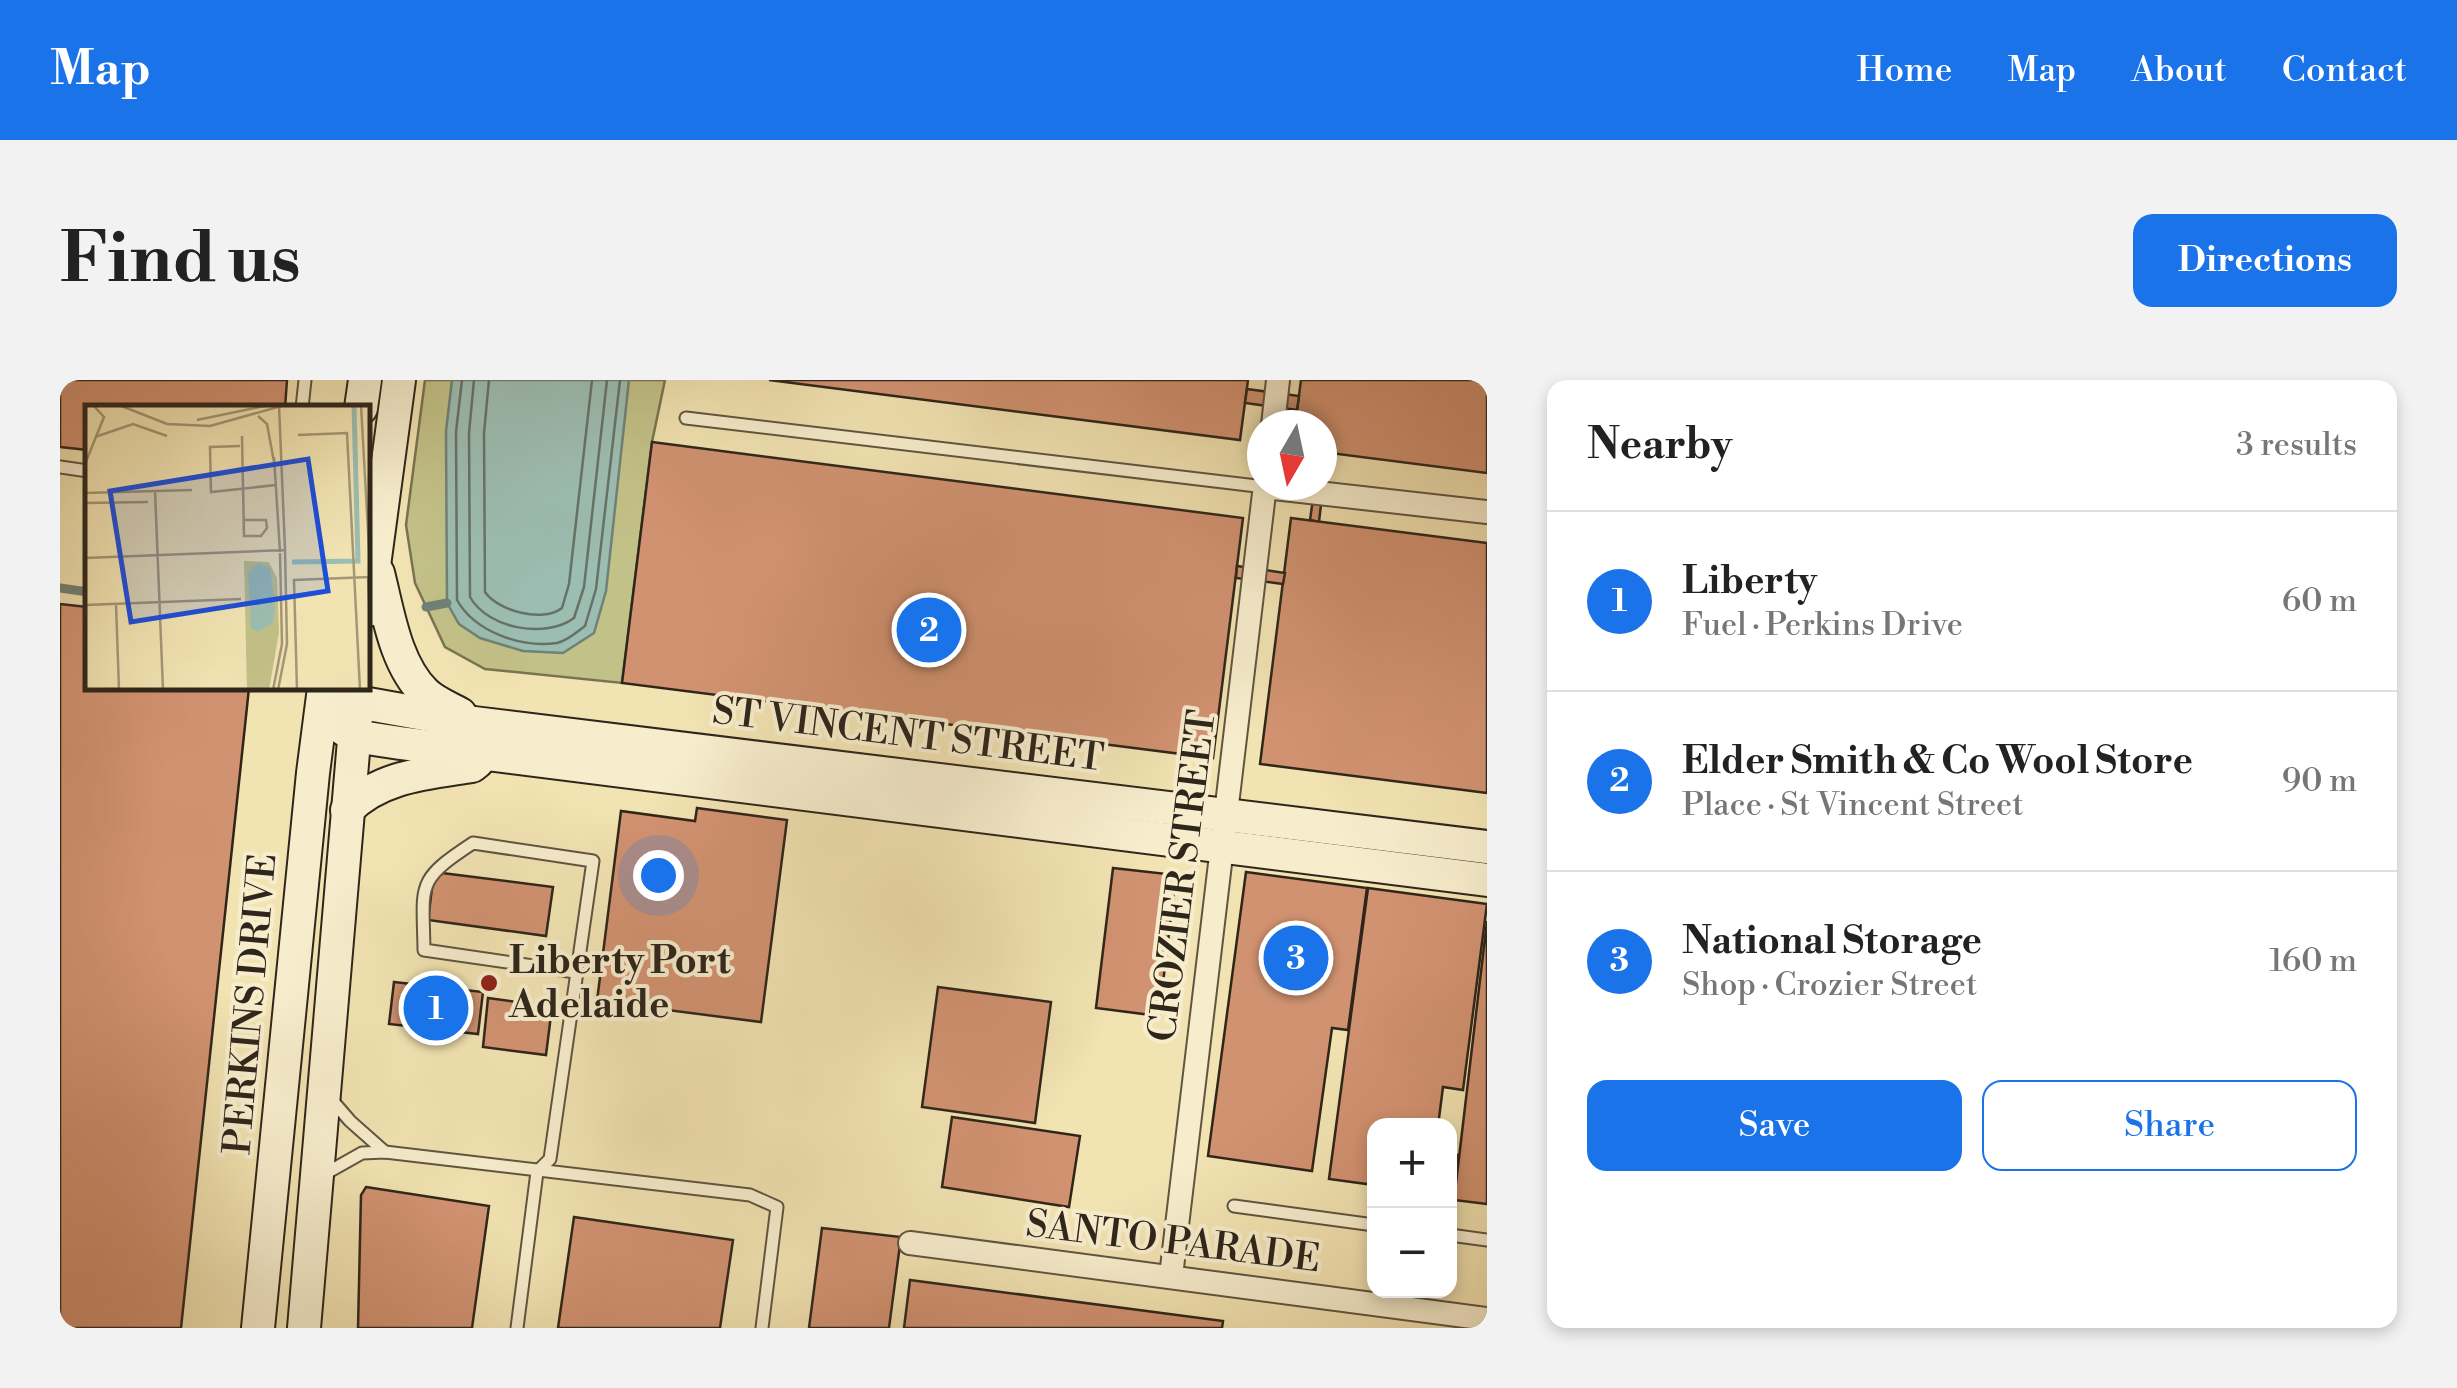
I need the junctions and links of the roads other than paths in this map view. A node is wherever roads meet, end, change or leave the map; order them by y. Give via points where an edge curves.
1 (305, 380) edge
2 (365, 380) edge
3 (398, 380) edge
4 (1278, 380) edge
5 (302, 405) edge
6 (361, 405) edge
7 (1274, 410) edge
8 (686, 418) dead end
9 (60, 467) edge
10 (85, 470) edge
11 (1247, 484) edge
12 (1337, 494) edge
13 (1263, 500) edge
14 (1487, 512) edge
15 (374, 554) junction
16 (370, 591) edge
17 (358, 695) edge
18 (323, 701) edge
19 (474, 723) junction
20 (354, 736) junction
21 (484, 755) junction
22 (347, 810) junction
23 (1226, 814) junction
24 (1487, 847) edge
25 (1222, 849) junction
26 (1487, 880) edge
27 (574, 972) junction
28 (324, 1083) junction
29 (385, 1152) junction
30 (537, 1172) junction
31 (316, 1181) junction
32 (1234, 1206) dead end
33 (1367, 1224) edge
34 (1457, 1236) edge
35 (1487, 1240) edge
36 (910, 1244) dead end
37 (1172, 1276) junction
38 (1487, 1319) edge
39 (258, 1328) edge
40 (304, 1328) edge
41 (517, 1328) edge
42 (762, 1328) edge

1 - 5 lane
2 - 6 main road
3 - 15 main road
4 - 7 street
8 - 11 lane
9 - 10 lane
12 - 14 street
13 - 23 street, CROZIER STREET
15 - 16 main road
15 - 19 main road via 408,670 426,694
17 - 18 main road, ST VINCENT STREET
17 - 19 main road, ST VINCENT STREET
17 - 20 main road, PERKINS DRIVE
18 - 20 main road
18 - 39 main road, PERKINS DRIVE
19 - 23 main road, ST VINCENT STREET
20 - 21 main road, ST VINCENT STREET
20 - 22 main road, PERKINS DRIVE
21 - 22 main road via 472,766 376,788
21 - 25 main road, ST VINCENT STREET
22 - 28 main road, PERKINS DRIVE
23 - 24 main road, ST VINCENT STREET
23 - 25 street, CROZIER STREET
25 - 26 main road, ST VINCENT STREET
25 - 37 street, CROZIER STREET
27 - 27 lane via 424,950 423,888 439,865 474,842 592,861
27 - 30 lane via 550,1159
28 - 29 lane via 332,1101
28 - 31 main road, PERKINS DRIVE
29 - 30 lane
29 - 31 lane via 362,1152
30 - 41 lane
30 - 42 lane via 750,1195 777,1207
31 - 40 main road, PERKINS DRIVE
32 - 33 lane
34 - 35 lane
36 - 37 street, SANTO PARADE
37 - 38 street, SANTO PARADE

